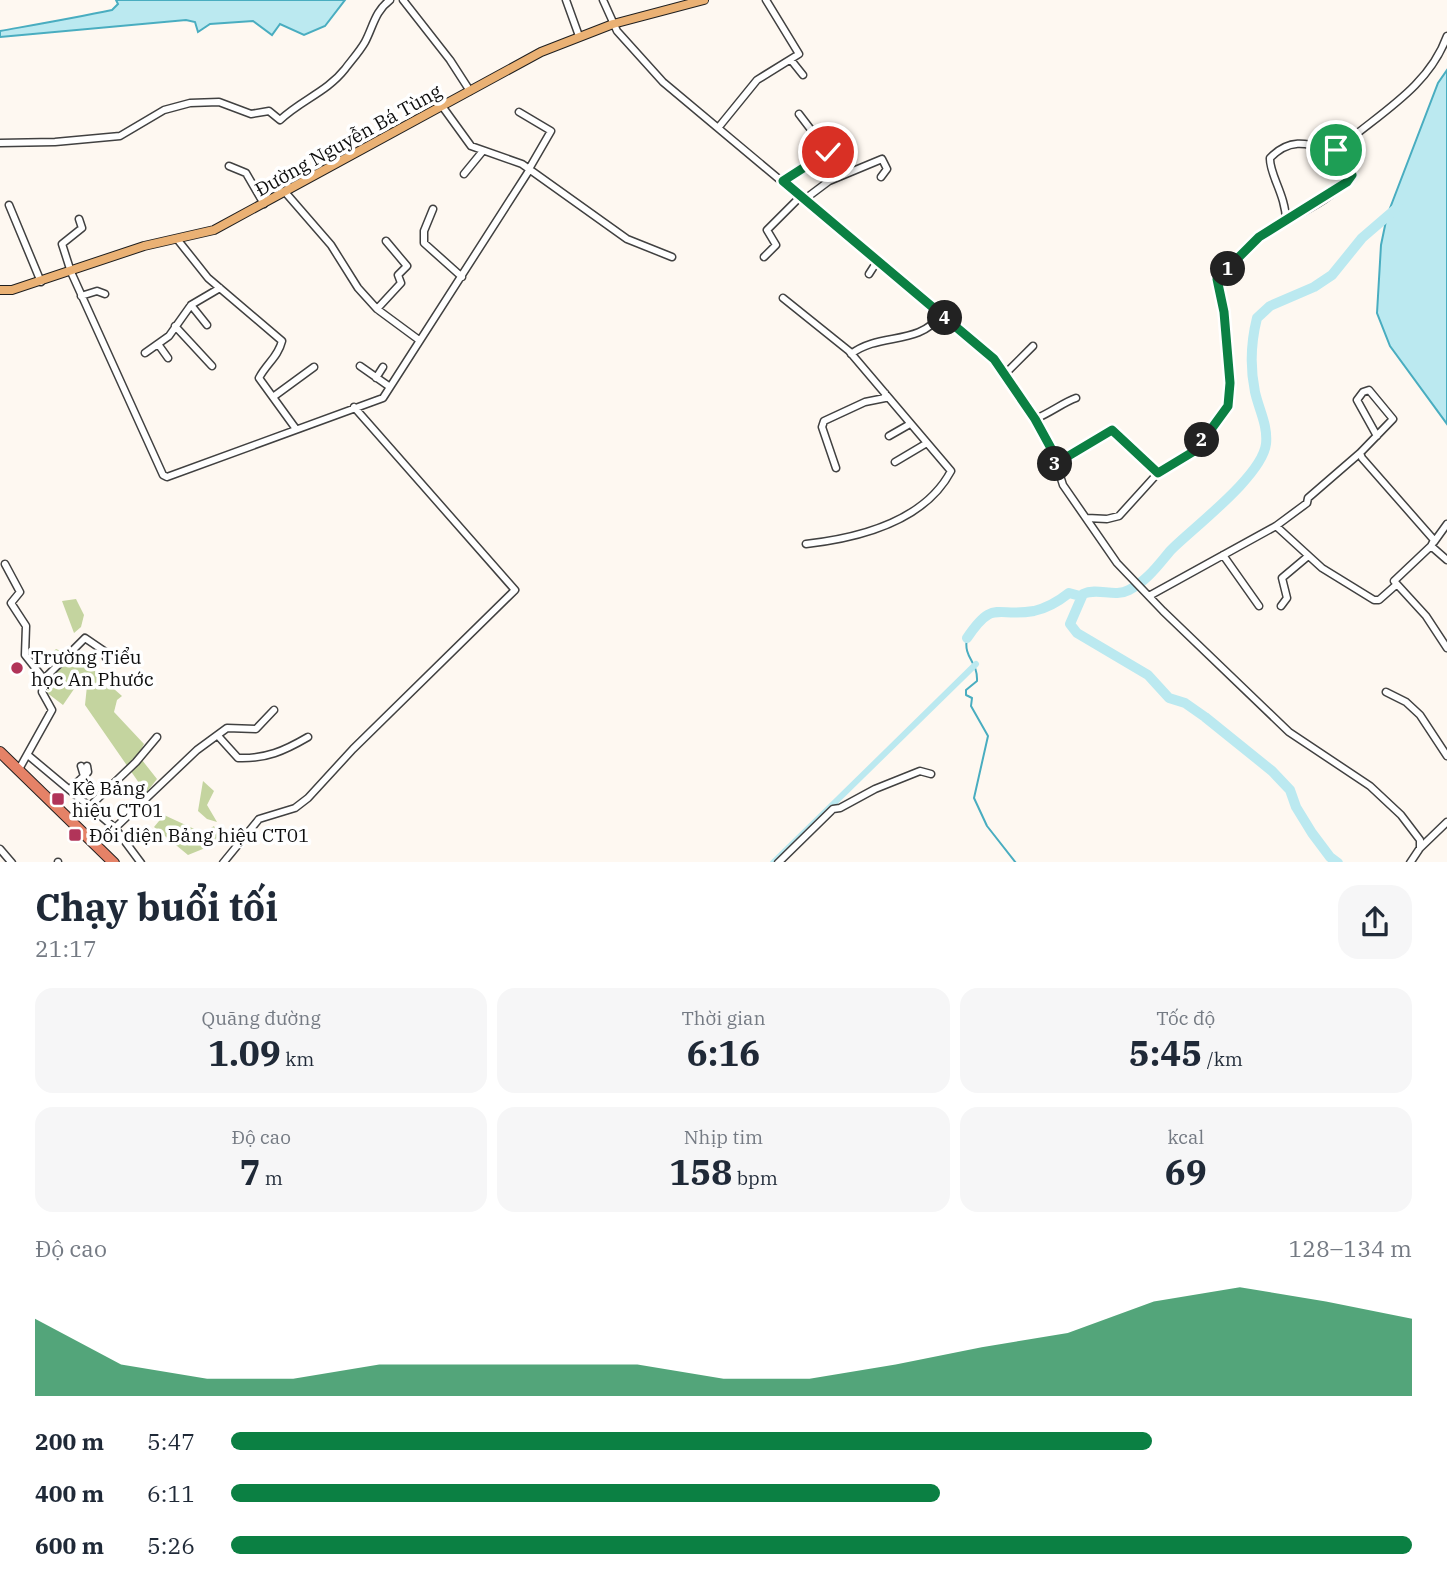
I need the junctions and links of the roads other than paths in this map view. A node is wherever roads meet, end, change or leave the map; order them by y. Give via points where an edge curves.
1 (390, 0) edge
2 (403, 0) edge
3 (566, 0) edge
4 (603, 0) edge
5 (704, 0) edge
6 (766, 0) edge
7 (613, 24) junction
8 (579, 36) junction
9 (1447, 36) edge
10 (791, 60) junction
11 (803, 75) dead end
12 (470, 91) junction
13 (442, 106) junction
14 (519, 112) dead end
15 (799, 114) dead end
16 (718, 128) junction
17 (0, 143) edge
18 (1336, 150) junction
19 (482, 152) junction
20 (229, 166) dead end
21 (529, 169) junction
22 (464, 174) dead end
23 (881, 177) dead end
24 (783, 181) junction
25 (285, 192) junction
26 (803, 197) junction
27 (264, 204) junction
28 (9, 205) dead end
29 (433, 209) dead end
30 (79, 219) dead end
31 (1286, 221) junction
32 (177, 239) junction
33 (386, 241) dead end
34 (672, 257) dead end
35 (764, 257) dead end
36 (878, 260) junction
37 (71, 272) junction
38 (869, 274) dead end
39 (462, 277) junction
40 (41, 282) junction
41 (220, 288) junction
42 (0, 290) edge
43 (12, 290) junction
44 (105, 294) dead end
45 (81, 296) junction
46 (0, 297) edge
47 (783, 298) dead end
48 (191, 305) junction
49 (377, 309) junction
50 (941, 315) junction
51 (207, 325) dead end
52 (175, 326) junction
53 (419, 340) junction
54 (158, 344) junction
55 (1033, 346) dead end
56 (145, 353) dead end
57 (851, 354) junction
58 (168, 358) dead end
59 (212, 366) dead end
60 (360, 366) dead end
61 (314, 367) dead end
62 (383, 367) dead end
63 (1006, 373) junction
64 (376, 377) junction
65 (390, 387) junction
66 (885, 393) junction
67 (273, 397) junction
68 (1076, 398) dead end
69 (354, 407) junction
70 (1035, 419) junction
71 (910, 424) junction
72 (296, 429) junction
73 (889, 436) dead end
74 (1377, 436) junction
75 (927, 443) junction
76 (1360, 453) junction
77 (895, 462) dead end
78 (1055, 464) junction
79 (836, 468) dead end
80 (1158, 473) junction
81 (1087, 518) junction
82 (1447, 524) edge
83 (1276, 526) junction
84 (806, 544) dead end
85 (1432, 545) junction
86 (1223, 555) junction
87 (1307, 556) junction
88 (1447, 560) edge
89 (5, 564) dead end
90 (1396, 585) junction
91 (1146, 594) junction
92 (1259, 606) dead end
93 (1281, 606) dead end
94 (1447, 648) edge
95 (106, 658) dead end
96 (44, 679) junction
97 (1386, 692) dead end
98 (274, 710) dead end
99 (157, 737) dead end
100 (219, 737) junction
101 (307, 737) dead end
102 (0, 752) edge
103 (29, 756) junction
104 (1447, 756) edge
105 (84, 766) dead end
106 (18, 771) junction
107 (931, 774) dead end
108 (70, 789) junction
109 (91, 805) junction
110 (1447, 822) edge
111 (116, 828) junction
112 (1420, 848) junction
113 (113, 862) edge
114 (140, 862) edge
115 (224, 862) edge
116 (779, 862) edge
117 (1411, 862) edge

1 - 17 street via 379,7 363,46 344,70 323,91 280,120 269,111 251,114 219,102 190,103 164,110 120,136
2 - 12 street
3 - 8 street
4 - 7 street
5 - 7 main road, Đường Nguyễn Bá Tùng
6 - 10 street via 799,54
7 - 8 main road, Đường Nguyễn Bá Tùng
7 - 16 street via 663,82
8 - 12 main road, Đường Nguyễn Bá Tùng
9 - 18 street via 1430,70
10 - 11 street
10 - 16 street via 757,80
12 - 13 main road, Đường Nguyễn Bá Tùng
13 - 19 street via 462,137
13 - 25 main road, Đường Nguyễn Bá Tùng
14 - 21 street via 551,131
15 - 24 street via 828,152
16 - 24 street
18 - 31 street via 1352,175
18 - 31 street via 1292,143 1270,158 1284,197
19 - 21 street
19 - 22 street
20 - 27 street via 246,173
21 - 34 street via 627,239
21 - 39 street
23 - 26 street via 887,169 882,159
24 - 26 street
25 - 27 main road, Đường Nguyễn Bá Tùng
25 - 49 street
26 - 35 street via 767,230 776,245
26 - 36 street
27 - 32 main road, Đường Nguyễn Bá Tùng via 214,230
28 - 40 street
29 - 39 street via 424,243
30 - 37 street via 82,228 62,244
31 - 80 street via 1246,247 1217,279 1224,312 1228,406 1196,450
32 - 37 main road, Đường Nguyễn Bá Tùng
32 - 41 street
33 - 49 street via 407,266 398,275 401,283
36 - 38 street
36 - 50 street
37 - 40 main road, Đường Nguyễn Bá Tùng
37 - 45 street
39 - 53 street
40 - 43 main road, Đường Nguyễn Bá Tùng
41 - 48 street
41 - 67 street via 282,341 279,355 259,378
42 - 43 main road, Đường Nguyễn Bá Tùng
43 - 46 street
44 - 45 street via 97,291
45 - 72 street via 164,477
47 - 57 street
48 - 51 street
48 - 52 street
49 - 53 street
50 - 57 street via 918,335 872,342
50 - 63 street
52 - 54 street
52 - 59 street
53 - 65 street
54 - 56 street
54 - 58 street
55 - 63 street
57 - 66 street
60 - 64 street
61 - 67 street
62 - 64 street
63 - 70 street
64 - 65 street
65 - 69 street via 383,398
66 - 71 street
66 - 79 street via 884,398 824,421
67 - 72 street
68 - 70 street
69 - 72 street
69 - 115 street via 515,590 308,798 295,808 259,818
70 - 78 street
71 - 73 street
71 - 75 street
74 - 74 street via 1393,419 1369,390 1357,400
74 - 76 street
75 - 77 street
75 - 84 street via 951,471 930,499 887,525 848,538
76 - 83 street
76 - 85 street via 1432,535
78 - 80 street via 1112,430
78 - 81 street via 1063,485
80 - 81 street via 1119,516
81 - 91 street via 1117,563
82 - 85 street
83 - 86 street
83 - 87 street
85 - 88 street
85 - 90 street via 1394,581
86 - 91 street
86 - 92 street
87 - 90 street via 1374,600
87 - 93 street via 1282,578 1287,598
89 - 96 street via 20,592 11,603 26,626 24,655
90 - 94 street via 1419,607
91 - 112 street via 1289,732 1370,786 1401,815 1420,840
95 - 96 street via 107,653 85,638
96 - 103 street via 42,692 52,710 28,749
97 - 104 street via 1420,715
98 - 100 street via 256,729 232,726
99 - 109 street
100 - 101 street via 238,758 269,756
100 - 111 street via 197,750
102 - 106 highway
103 - 106 street
103 - 108 street
105 - 108 street via 88,772
106 - 113 highway
107 - 116 street via 920,771 833,809
108 - 109 street
109 - 111 street
110 - 112 street
111 - 114 street
112 - 117 street

